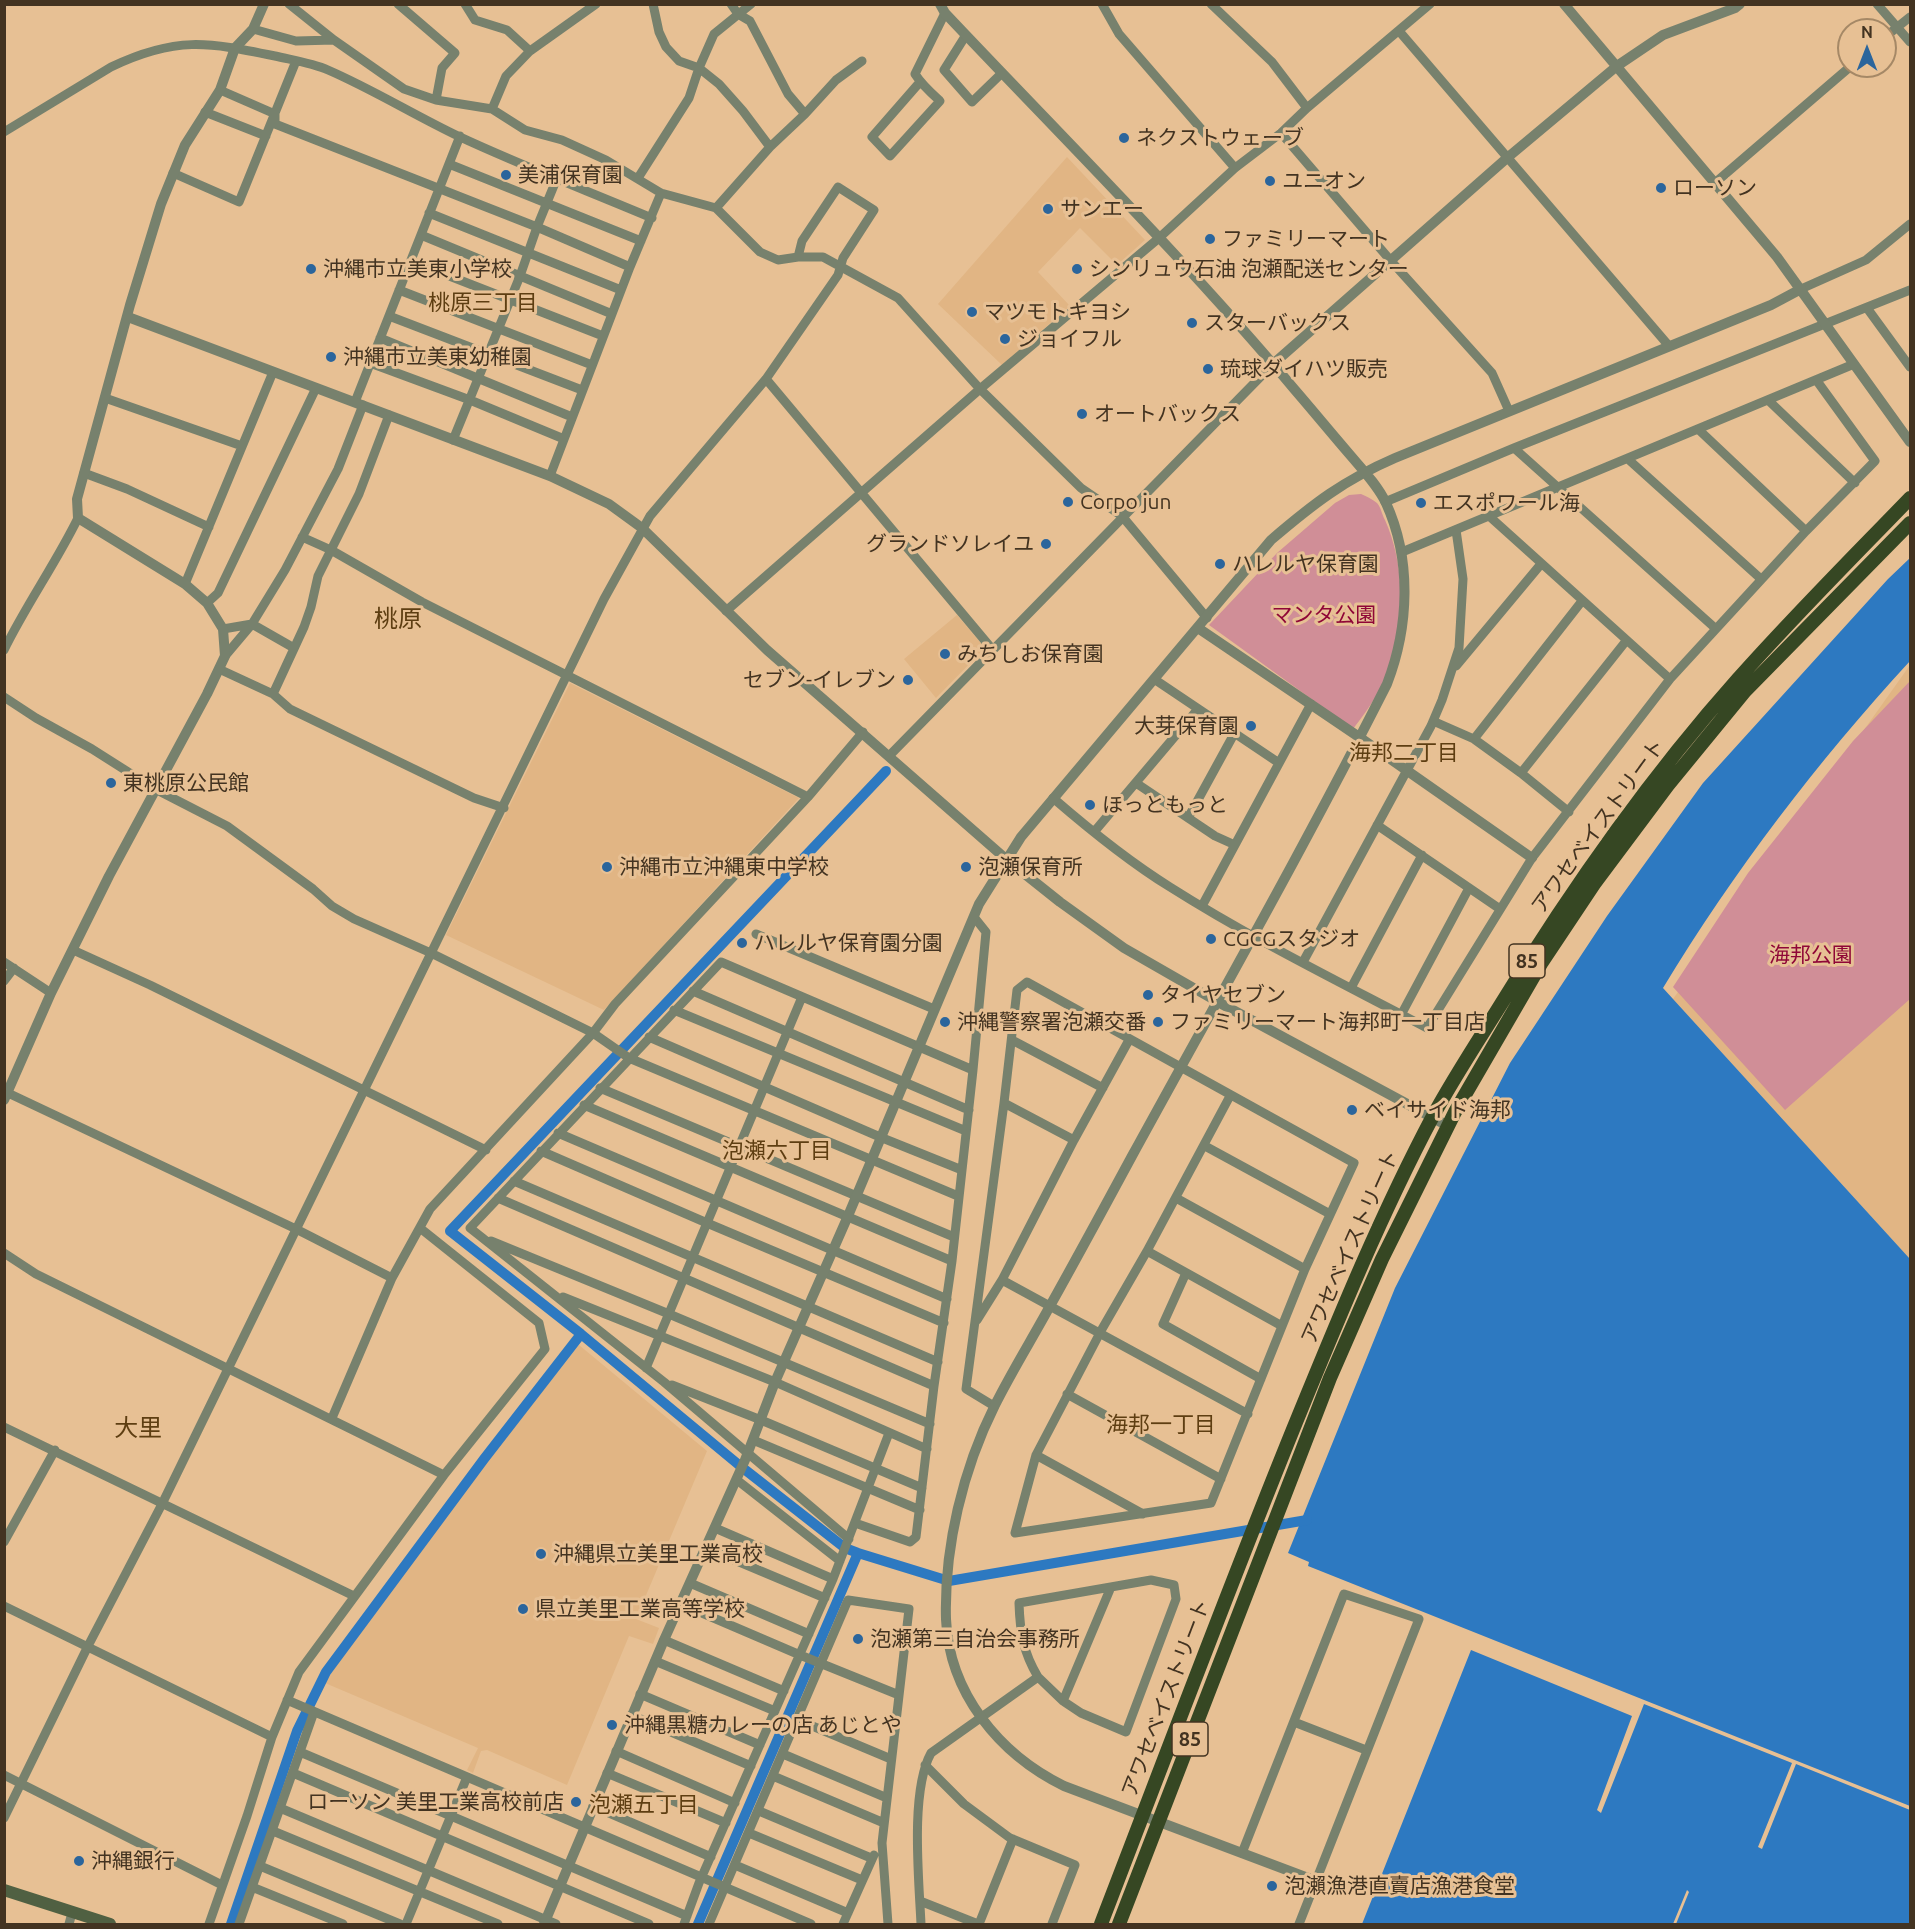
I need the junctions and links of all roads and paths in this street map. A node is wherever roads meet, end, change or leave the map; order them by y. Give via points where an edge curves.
1 (264, 4) edge
2 (289, 4) edge
3 (398, 4) edge
4 (596, 4) edge
5 (653, 4) edge
6 (731, 4) edge
7 (751, 4) edge
8 (1102, 4) edge
9 (1211, 4) edge
10 (1430, 4) edge
11 (1564, 4) edge
12 (1740, 4) edge
13 (1877, 4) edge
14 (465, 5) edge
15 (943, 9) edge
16 (738, 14) junction
17 (1911, 16) edge
18 (1889, 18) edge
19 (1897, 27) joint
20 (253, 29) junction
21 (1399, 31) junction
22 (966, 35) junction
23 (334, 40) junction
24 (1911, 42) edge
25 (235, 48) junction
26 (530, 51) junction
27 (296, 61) junction
28 (862, 61) dead end
29 (1617, 66) junction
30 (699, 68) junction
31 (1002, 73) junction
32 (1837, 78) edge
33 (920, 82) junction
34 (220, 90) junction
35 (436, 100) junction
36 (1307, 108) junction
37 (492, 109) junction
38 (205, 111) junction
39 (275, 114) junction
40 (806, 114) junction
41 (4, 132) edge
42 (1281, 133) junction
43 (266, 136) junction
44 (460, 136) junction
45 (770, 147) junction
46 (1507, 158) junction
47 (449, 164) junction
48 (1235, 168) junction
49 (173, 173) junction
50 (557, 178) junction
51 (638, 178) junction
52 (1716, 182) junction
53 (439, 189) junction
54 (661, 193) junction
55 (546, 204) junction
56 (716, 208) junction
57 (429, 213) junction
58 (651, 218) junction
59 (1911, 224) edge
60 (537, 227) junction
61 (421, 235) junction
62 (1159, 238) junction
63 (641, 241) junction
64 (529, 251) junction
65 (798, 257) junction
66 (411, 261) junction
67 (1391, 261) junction
68 (840, 266) junction
69 (630, 267) junction
70 (520, 276) junction
71 (1801, 289) junction
72 (399, 290) junction
73 (621, 290) junction
74 (1911, 290) edge
75 (510, 300) junction
76 (1867, 308) junction
77 (612, 314) junction
78 (389, 316) junction
79 (128, 317) junction
80 (1826, 324) junction
81 (499, 328) junction
82 (603, 336) junction
83 (380, 338) junction
84 (1670, 346) junction
85 (488, 352) junction
86 (370, 363) junction
87 (1273, 364) junction
88 (1854, 364) junction
89 (592, 365) junction
90 (1911, 367) edge
91 (273, 372) junction
92 (479, 377) junction
93 (766, 379) junction
94 (1817, 381) junction
95 (316, 388) junction
96 (980, 389) junction
97 (582, 390) junction
98 (105, 398) junction
99 (470, 400) junction
100 (1769, 401) junction
101 (359, 404) junction
102 (1509, 411) junction
103 (389, 415) junction
104 (572, 417) junction
105 (1699, 430) junction
106 (564, 439) junction
107 (453, 440) junction
108 (1911, 442) edge
109 (242, 446) junction
110 (1514, 448) junction
111 (1629, 459) junction
112 (1364, 471) junction
113 (84, 473) junction
114 (550, 476) junction
115 (1855, 483) junction
116 (1559, 488) junction
117 (861, 494) junction
118 (1911, 498) edge
119 (1385, 502) junction
120 (1122, 516) junction
121 (1488, 516) junction
122 (78, 518) junction
123 (1911, 523) edge
124 (209, 527) junction
125 (642, 528) junction
126 (1456, 530) junction
127 (1806, 531) junction
128 (302, 537) junction
129 (331, 550) junction
130 (1402, 552) junction
131 (1541, 564) junction
132 (1761, 579) junction
133 (185, 584) junction
134 (1582, 601) junction
135 (207, 603) junction
136 (726, 611) junction
137 (1207, 618) junction
138 (252, 624) junction
139 (1198, 628) junction
140 (1716, 628) junction
141 (223, 629) junction
142 (1626, 641) junction
143 (294, 648) junction
144 (992, 649) junction
145 (4, 651) edge
146 (225, 656) junction
147 (219, 669) junction
148 (1453, 669) junction
149 (568, 675) junction
150 (1154, 679) junction
151 (1670, 679) junction
152 (273, 694) junction
153 (4, 697) edge
154 (1311, 704) junction
155 (1198, 709) junction
156 (1433, 721) junction
157 (862, 732) junction
158 (1234, 734) junction
159 (1359, 737) junction
160 (1474, 739) junction
161 (889, 756) junction
162 (1279, 763) junction
163 (1407, 771) junction
164 (1521, 773) junction
165 (1136, 783) junction
166 (154, 789) junction
167 (808, 797) junction
168 (1053, 798) junction
169 (504, 807) junction
170 (1569, 812) junction
171 (1188, 818) junction
172 (1377, 825) junction
173 (1094, 832) junction
174 (1234, 845) junction
175 (1422, 855) junction
176 (1532, 858) junction
177 (1006, 859) junction
178 (1469, 888) junction
179 (1202, 906) junction
180 (1500, 909) junction
181 (974, 917) junction
182 (756, 934) dead end
183 (1252, 936) junction
184 (73, 950) junction
185 (431, 953) junction
186 (4, 962) edge
187 (1303, 962) junction
188 (14, 969) junction
189 (4, 981) edge
190 (1351, 988) junction
191 (693, 991) junction
192 (51, 993) junction
193 (802, 998) junction
194 (1218, 1002) junction
195 (934, 1009) junction
196 (674, 1010) junction
197 (1401, 1015) junction
198 (593, 1033) junction
199 (787, 1033) junction
200 (649, 1037) junction
201 (1012, 1040) junction
202 (1129, 1040) junction
203 (918, 1047) junction
204 (778, 1054) junction
205 (629, 1058) junction
206 (1180, 1068) junction
207 (973, 1070) junction
208 (904, 1082) junction
209 (765, 1087) junction
210 (600, 1088) junction
211 (1103, 1088) junction
212 (363, 1090) junction
213 (1230, 1096) junction
214 (6, 1097) edge
215 (895, 1102) junction
216 (1005, 1103) junction
217 (584, 1105) junction
218 (969, 1110) junction
219 (754, 1111) junction
220 (1432, 1118) junction
221 (1448, 1126) junction
222 (966, 1131) junction
223 (558, 1133) junction
224 (880, 1137) junction
225 (1074, 1140) junction
226 (1205, 1146) junction
227 (739, 1148) junction
228 (486, 1150) junction
229 (541, 1151) junction
230 (870, 1160) junction
231 (730, 1168) junction
232 (962, 1170) junction
233 (514, 1181) junction
234 (856, 1196) junction
235 (958, 1196) junction
236 (498, 1198) junction
237 (1176, 1198) junction
238 (716, 1201) junction
239 (1330, 1214) junction
240 (848, 1216) junction
241 (707, 1223) junction
242 (420, 1228) junction
243 (296, 1229) junction
244 (480, 1236) junction
245 (954, 1237) junction
246 (833, 1251) junction
247 (1147, 1251) junction
248 (4, 1253) edge
249 (692, 1259) junction
250 (951, 1261) junction
251 (1305, 1269) junction
252 (824, 1273) junction
253 (1186, 1273) junction
254 (392, 1278) junction
255 (684, 1278) junction
256 (1002, 1280) junction
257 (552, 1293) junction
258 (947, 1299) junction
259 (1050, 1306) junction
260 (808, 1308) junction
261 (669, 1314) junction
262 (944, 1323) junction
263 (975, 1323) junction
264 (1282, 1326) junction
265 (799, 1328) junction
266 (1099, 1334) junction
267 (660, 1335) junction
268 (938, 1362) junction
269 (783, 1363) junction
270 (646, 1368) junction
271 (228, 1369) junction
272 (1261, 1379) junction
273 (664, 1382) junction
274 (775, 1382) junction
275 (934, 1386) junction
276 (1067, 1394) junction
277 (994, 1406) junction
278 (1248, 1414) junction
279 (332, 1418) junction
280 (760, 1420) junction
281 (930, 1424) junction
282 (4, 1427) edge
283 (889, 1433) junction
284 (753, 1440) junction
285 (927, 1449) junction
286 (55, 1450) junction
287 (747, 1454) junction
288 (1036, 1455) junction
289 (876, 1468) junction
290 (444, 1475) junction
291 (1221, 1479) junction
292 (736, 1480) junction
293 (922, 1488) junction
294 (868, 1489) junction
295 (162, 1504) junction
296 (920, 1510) junction
297 (1143, 1514) junction
298 (855, 1523) junction
299 (715, 1528) junction
300 (849, 1539) junction
301 (4, 1542) edge
302 (706, 1548) junction
303 (840, 1561) junction
304 (833, 1578) junction
305 (690, 1583) junction
306 (1111, 1587) junction
307 (354, 1596) junction
308 (825, 1598) junction
309 (681, 1604) junction
310 (4, 1606) edge
311 (809, 1634) junction
312 (664, 1640) junction
313 (88, 1646) junction
314 (800, 1655) junction
315 (655, 1660) junction
316 (822, 1665) junction
317 (1038, 1677) junction
318 (784, 1691) junction
319 (640, 1694) junction
320 (899, 1695) junction
321 (286, 1700) junction
322 (1063, 1701) junction
323 (775, 1711) junction
324 (314, 1712) junction
325 (631, 1715) junction
326 (980, 1717) junction
327 (798, 1720) junction
328 (1294, 1722) junction
329 (272, 1737) junction
330 (760, 1745) junction
331 (1366, 1750) junction
332 (616, 1751) junction
333 (300, 1752) junction
334 (783, 1754) junction
335 (891, 1759) junction
336 (925, 1765) junction
337 (751, 1766) junction
338 (293, 1773) junction
339 (607, 1773) junction
340 (4, 1775) edge
341 (773, 1776) junction
342 (467, 1777) junction
343 (21, 1784) junction
344 (887, 1798) junction
345 (735, 1803) junction
346 (593, 1806) junction
347 (280, 1808) junction
348 (759, 1810) junction
349 (452, 1816) junction
350 (1143, 1816) junction
351 (4, 1818) edge
352 (1158, 1821) junction
353 (726, 1823) junction
354 (884, 1823) junction
355 (584, 1828) junction
356 (273, 1831) junction
357 (749, 1833) junction
358 (444, 1836) junction
359 (1013, 1839) junction
360 (882, 1844) junction
361 (1242, 1853) junction
362 (711, 1857) junction
363 (871, 1858) junction
364 (569, 1865) junction
365 (735, 1865) junction
366 (260, 1866) junction
367 (429, 1871) junction
368 (702, 1879) junction
369 (862, 1880) junction
370 (1316, 1881) junction
371 (222, 1885) junction
372 (561, 1886) junction
373 (252, 1887) junction
374 (725, 1888) junction
375 (4, 1890) edge
376 (420, 1892) junction
377 (920, 1901) junction
378 (848, 1913) junction
379 (70, 1919) edge
380 (685, 1920) edge
381 (243, 1923) edge
382 (549, 1923) edge
383 (110, 1924) edge
384 (208, 1924) edge
385 (343, 1924) edge
386 (400, 1924) edge
387 (406, 1924) edge
388 (498, 1924) edge
389 (649, 1924) edge
390 (709, 1924) edge
391 (811, 1924) edge
392 (843, 1924) edge
393 (888, 1924) edge
394 (921, 1924) edge
395 (978, 1924) edge
396 (1052, 1924) edge
397 (1101, 1924) edge
398 (1119, 1924) edge
399 (1299, 1924) edge

1 - 20 street
2 - 23 street
3 - 35 street via 455,53 442,68
4 - 26 street
5 - 30 street via 666,47 679,61
6 - 16 street
7 - 16 street
8 - 48 street via 1119,34
9 - 36 street via 1272,62
10 - 21 street
11 - 29 street
12 - 29 street via 1663,34
13 - 18 street
14 - 26 street via 475,20 507,30
15 - 22 street
15 - 33 street via 915,74
16 - 30 street via 714,34
16 - 40 street via 750,21 788,94
17 - 19 street
19 - 24 street
20 - 23 street via 296,41
20 - 25 street
21 - 36 street
21 - 46 street
22 - 31 street
22 - 31 street via 944,70 972,102
23 - 35 street via 404,89
25 - 27 street
25 - 34 street
25 - 41 street via 183,43 143,53 111,67
26 - 37 street via 506,76
27 - 39 street
27 - 44 street via 326,69
28 - 40 street via 836,80
29 - 46 street
29 - 52 street
30 - 45 street via 737,104
30 - 51 street via 689,98
31 - 62 street
32 - 52 street
33 - 33 street via 940,101 890,156 872,137
34 - 38 street
34 - 39 street
35 - 37 street
36 - 42 street
37 - 51 street via 525,129 562,140
38 - 43 street
38 - 49 street
39 - 43 street
39 - 53 street via 275,124
40 - 45 street
42 - 48 street
42 - 67 street
43 - 49 street via 239,202
44 - 47 street
44 - 50 street
45 - 56 street
46 - 67 street
46 - 84 street
47 - 53 street
47 - 55 street
48 - 62 street
49 - 79 street
50 - 55 street
50 - 58 street
51 - 54 street
52 - 71 street
53 - 57 street
53 - 60 street
54 - 56 street
54 - 58 street
55 - 60 street
55 - 63 street
56 - 65 street via 760,252 778,260
57 - 61 street
57 - 64 street
58 - 63 street
59 - 71 street via 1866,260
60 - 64 street
60 - 69 street
61 - 66 street
61 - 70 street
62 - 87 street
62 - 96 street
63 - 69 street
64 - 70 street
64 - 73 street
65 - 68 street via 823,257
65 - 68 street via 802,241 838,187 874,210
66 - 72 street
66 - 75 street
67 - 87 street
67 - 102 street via 1492,373
68 - 93 street via 838,275
68 - 96 street via 898,298
69 - 73 street
70 - 75 street
70 - 77 street
71 - 80 street
71 - 84 street
72 - 78 street
72 - 81 street
73 - 77 street
74 - 76 street
75 - 81 street
75 - 82 street
76 - 80 street
76 - 90 street
77 - 82 street
78 - 83 street
78 - 85 street
79 - 91 street
79 - 98 street
80 - 88 street
80 - 110 street
81 - 85 street
81 - 89 street
82 - 89 street
83 - 86 street
83 - 92 street
84 - 102 street
85 - 92 street
85 - 97 street
86 - 99 street
86 - 101 street
87 - 112 street
87 - 120 street
88 - 94 street
88 - 108 street
89 - 97 street
91 - 95 street
91 - 109 street
92 - 99 street
92 - 104 street
93 - 117 street
93 - 125 street
94 - 100 street
94 - 115 street via 1875,461
95 - 101 street
95 - 135 street via 218,593
96 - 117 street
96 - 120 street via 1081,488
97 - 104 street
98 - 109 street
98 - 113 street
99 - 106 street
99 - 107 street
100 - 105 street
100 - 115 street
101 - 103 street
101 - 128 street via 338,469
102 - 112 street
103 - 107 street
103 - 129 street via 359,494
104 - 106 street
105 - 111 street
105 - 127 street
106 - 114 street
107 - 114 street
109 - 124 street
110 - 116 street
110 - 119 street
111 - 116 street
111 - 132 street
112 - 119 street
112 - 137 street via 1309,507 1271,540
113 - 122 street via 77,499
113 - 124 street
114 - 125 street via 609,504
115 - 127 street
116 - 121 street
116 - 140 street
117 - 136 street
117 - 144 street
118 - 220 main road, アワセベイストリート / 85 via 1736,681 1658,776 1582,876
119 - 130 street
120 - 137 street
120 - 144 street
121 - 126 street
121 - 131 street
122 - 133 street
122 - 145 street
123 - 221 main road, アワセベイストリート / 85 via 1745,691 1668,785 1542,962
124 - 133 street
125 - 136 street
125 - 149 street
126 - 130 street
126 - 148 street via 1463,579 1459,648
127 - 132 street
128 - 129 street
128 - 138 street
129 - 143 street
129 - 149 street via 422,602
130 - 159 street via 1405,601 1397,657
131 - 134 street
131 - 148 street
132 - 140 street
133 - 135 street
134 - 142 street
134 - 160 street
135 - 141 street
136 - 157 street
137 - 139 street
138 - 141 street
138 - 143 street
138 - 146 street
139 - 150 street
139 - 154 street
140 - 151 street
141 - 146 street
142 - 151 street
142 - 164 street
143 - 152 street
144 - 161 street
146 - 147 street
147 - 152 street
147 - 166 street
148 - 156 street
149 - 167 street
149 - 169 street
150 - 155 street
150 - 168 street
151 - 170 street
152 - 169 street via 290,709 474,798
153 - 166 street
154 - 159 street
154 - 162 street
155 - 158 street
155 - 165 street
156 - 160 street
156 - 163 street
157 - 161 street
157 - 167 street
158 - 162 street
158 - 171 street
159 - 163 street
159 - 183 street
160 - 164 street
161 - 177 street
162 - 174 street
163 - 172 street
163 - 176 street
164 - 170 street
165 - 171 street
165 - 173 street
166 - 184 street
166 - 185 street via 226,826 332,906
167 - 198 street via 615,1004
168 - 173 street
168 - 177 street
169 - 185 street
170 - 176 street
171 - 174 street
172 - 175 street
172 - 187 street
173 - 179 street
174 - 179 street
175 - 178 street
175 - 190 street
176 - 180 street
177 - 181 street
177 - 194 street via 1124,948
178 - 180 street
178 - 197 street
179 - 183 street
180 - 197 street via 1426,1028
181 - 195 street
181 - 207 street via 987,932
182 - 195 street
183 - 187 street
183 - 194 street
184 - 192 street
184 - 212 street
185 - 198 street
185 - 212 street
186 - 188 street
187 - 190 street
188 - 189 street
188 - 192 street
190 - 197 street
191 - 193 street via 721,962
191 - 196 street
191 - 199 street
192 - 214 street
193 - 199 street
193 - 203 street
194 - 206 street
194 - 220 street
195 - 203 street
196 - 200 street
196 - 204 street
198 - 205 street
198 - 228 street
199 - 204 street
199 - 208 street
200 - 205 street
200 - 209 street
201 - 202 street via 1017,990 1027,982
201 - 211 street
201 - 216 street
202 - 206 street
202 - 211 street
203 - 207 street
203 - 208 street
204 - 209 street
204 - 215 street
205 - 210 street
205 - 219 street
206 - 213 street
206 - 259 street
207 - 218 street
208 - 215 street
208 - 218 street
209 - 219 street
209 - 224 street
210 - 217 street
210 - 227 street
211 - 225 street
212 - 228 street
212 - 243 street
213 - 226 street
213 - 239 street via 1354,1162
214 - 243 street
215 - 222 street
215 - 224 street
216 - 225 street
216 - 263 street
217 - 223 street
217 - 231 street
218 - 222 street
219 - 227 street
219 - 230 street
220 - 221 street
220 - 350 main road, アワセベイストリート / 85 via 1368,1252 1264,1501
221 - 352 main road, アワセベイストリート / 85 via 1382,1259 1330,1378
222 - 232 street
223 - 229 street
223 - 238 street
224 - 230 street
224 - 232 street
225 - 256 street
226 - 237 street
226 - 239 street
227 - 231 street
227 - 234 street
228 - 242 street via 430,1209
229 - 233 street
229 - 241 street
230 - 234 street
230 - 235 street
231 - 238 street
231 - 240 street
232 - 235 street
233 - 236 street
233 - 249 street
234 - 240 street
234 - 245 street
235 - 245 street
236 - 244 street via 470,1228
236 - 255 street
237 - 247 street
237 - 251 street
238 - 241 street
238 - 246 street
239 - 251 street
240 - 246 street
240 - 250 street
241 - 249 street
241 - 252 street
242 - 254 street
242 - 290 street via 539,1323 545,1349
243 - 254 street
243 - 271 street
244 - 257 street
244 - 261 street
245 - 250 street
246 - 252 street
246 - 258 street
247 - 253 street
247 - 266 street
248 - 271 street via 36,1274
249 - 255 street
249 - 260 street
250 - 258 street
251 - 264 street
252 - 260 street
252 - 262 street
253 - 264 street
253 - 272 street via 1162,1324
254 - 279 street
255 - 261 street
255 - 265 street
256 - 259 street
256 - 263 street
257 - 267 street
257 - 270 street
258 - 262 street
259 - 266 street
259 - 277 street
260 - 265 street
260 - 268 street
261 - 267 street
261 - 269 street
262 - 268 street
263 - 277 street via 966,1389
264 - 272 street
265 - 269 street
265 - 275 street
266 - 276 street
266 - 278 street
267 - 270 street
267 - 274 street
268 - 275 street
269 - 274 street
269 - 281 street
270 - 273 street
271 - 279 street
271 - 295 street
272 - 278 street
273 - 280 street
273 - 287 street
274 - 280 street
274 - 283 street
275 - 281 street
276 - 288 street
276 - 291 street
277 - 326 street via 965,1478 950,1554 946,1618 957,1674
278 - 291 street
279 - 290 street
280 - 284 street
280 - 289 street
281 - 285 street
282 - 286 street
283 - 285 street
283 - 289 street
284 - 287 street
284 - 294 street
285 - 293 street
286 - 295 street
286 - 301 street
287 - 292 street
287 - 300 street
288 - 297 street
288 - 297 street via 1015,1533
289 - 293 street
289 - 294 street
290 - 307 street
291 - 297 street via 1211,1503
292 - 299 street
292 - 303 street
293 - 296 street
294 - 296 street
294 - 298 street
295 - 307 street
295 - 313 street
296 - 298 street via 916,1537 910,1542
298 - 300 street
299 - 302 street
299 - 304 street
300 - 303 street
302 - 305 street
302 - 308 street
303 - 304 street
304 - 308 street
305 - 309 street
305 - 311 street
306 - 317 street via 1019,1603 1020,1632 1028,1661
306 - 322 street
306 - 322 street via 1152,1580 1174,1585 1176,1599 1126,1732
307 - 321 street via 298,1671
308 - 311 street
309 - 312 street
309 - 314 street
310 - 313 street
311 - 314 street
312 - 315 street
312 - 318 street
313 - 329 street
313 - 343 street
314 - 316 street
314 - 318 street
315 - 319 street
315 - 323 street
316 - 320 street
316 - 320 street via 848,1600 909,1609
316 - 327 street
317 - 322 street
317 - 326 street
318 - 323 street
319 - 325 street
319 - 330 street
320 - 335 street
321 - 324 street
321 - 329 street
323 - 330 street
324 - 333 street
324 - 342 street
325 - 332 street
325 - 337 street
326 - 336 street via 932,1753
326 - 350 street via 1009,1749 1047,1778
327 - 334 street
327 - 335 street
328 - 331 street
328 - 331 street via 1344,1594 1419,1619
328 - 361 street
329 - 371 street
330 - 337 street
331 - 370 street
332 - 339 street
332 - 345 street
333 - 338 street
333 - 349 street
334 - 341 street
334 - 344 street
335 - 344 street
336 - 359 street via 964,1803
336 - 377 street via 918,1813
337 - 345 street
338 - 347 street
338 - 358 street
339 - 346 street
339 - 353 street
340 - 343 street
341 - 348 street
341 - 354 street
342 - 349 street
342 - 355 street
343 - 351 street
343 - 371 street
344 - 354 street
345 - 353 street
346 - 355 street
346 - 362 street
347 - 356 street
347 - 367 street
348 - 357 street
348 - 363 street
349 - 358 street
349 - 364 street
350 - 352 street
350 - 397 main road, アワセベイストリート / 85
352 - 361 street
352 - 398 main road, アワセベイストリート / 85
353 - 362 street
354 - 360 street
355 - 364 street
355 - 368 street
356 - 366 street
356 - 376 street
357 - 365 street
357 - 369 street
358 - 367 street
358 - 372 street
359 - 395 street
359 - 396 street via 1075,1865
360 - 363 street
360 - 393 street
361 - 370 street
362 - 368 street
363 - 369 street
364 - 372 street
364 - 380 street
365 - 374 street
365 - 378 street
366 - 373 street
366 - 386 street
367 - 376 street
367 - 382 street
368 - 374 street
368 - 380 street
369 - 378 street
370 - 399 street
371 - 384 street
372 - 382 street
372 - 389 street
373 - 381 street
373 - 385 street
374 - 390 street
374 - 391 street
375 - 379 main road
376 - 387 street
376 - 388 street
377 - 394 street
377 - 395 street
378 - 392 street
379 - 383 main road

